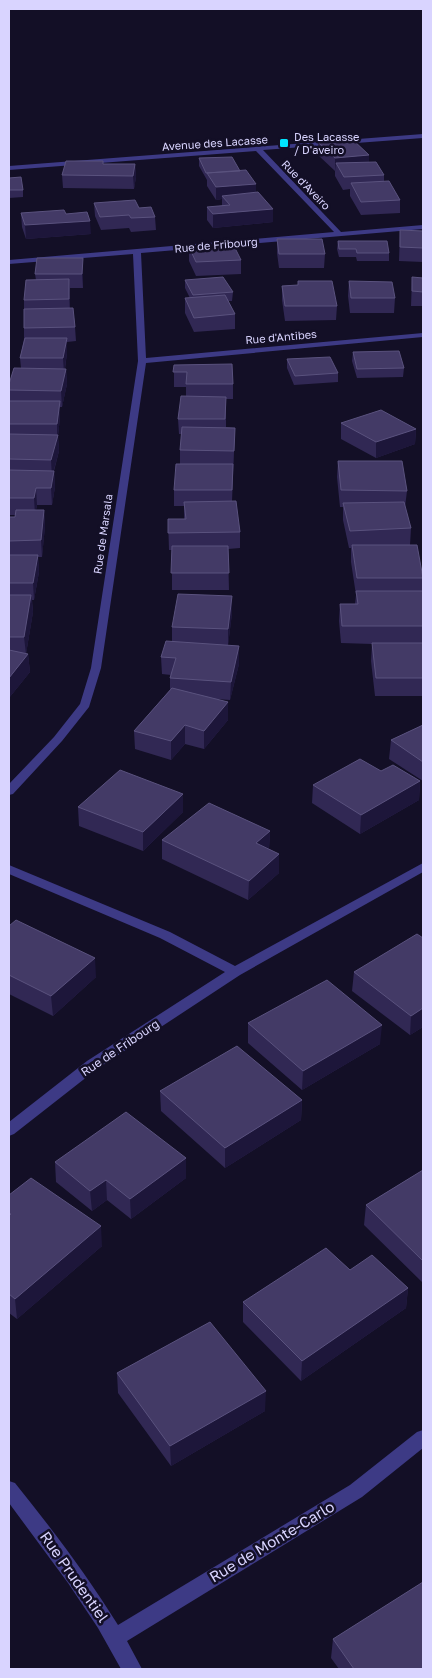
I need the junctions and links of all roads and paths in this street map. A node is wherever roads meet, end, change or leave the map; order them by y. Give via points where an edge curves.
1 (423, 136) edge
2 (259, 150) junction
3 (9, 168) edge
4 (423, 227) edge
5 (339, 234) junction
6 (137, 251) junction
7 (9, 262) edge
8 (423, 335) edge
9 (142, 361) junction
10 (9, 791) edge
11 (423, 867) edge
12 (9, 870) edge
13 (235, 972) junction
14 (9, 1130) edge
15 (423, 1438) edge
16 (9, 1489) edge
17 (115, 1637) junction
18 (132, 1669) edge

1 - 2 street, Avenue des Lacasse
2 - 3 street, Avenue des Lacasse
2 - 5 street, Rue d'Aveiro
4 - 5 street, Rue de Fribourg
5 - 6 street, Rue de Fribourg
6 - 7 street, Rue de Fribourg
6 - 9 street, Rue de Marsala
8 - 9 street, Rue d'Antibes
9 - 10 street, Rue de Marsala via 96,668 85,704 58,739
11 - 13 street, Rue de Fribourg
12 - 13 street via 165,935
13 - 14 street, Rue de Fribourg via 92,1065
15 - 17 street, Rue de Monte-Carlo via 356,1491
16 - 17 street, Rue Prudentiel via 60,1554
17 - 18 street, Rue Prudentiel

